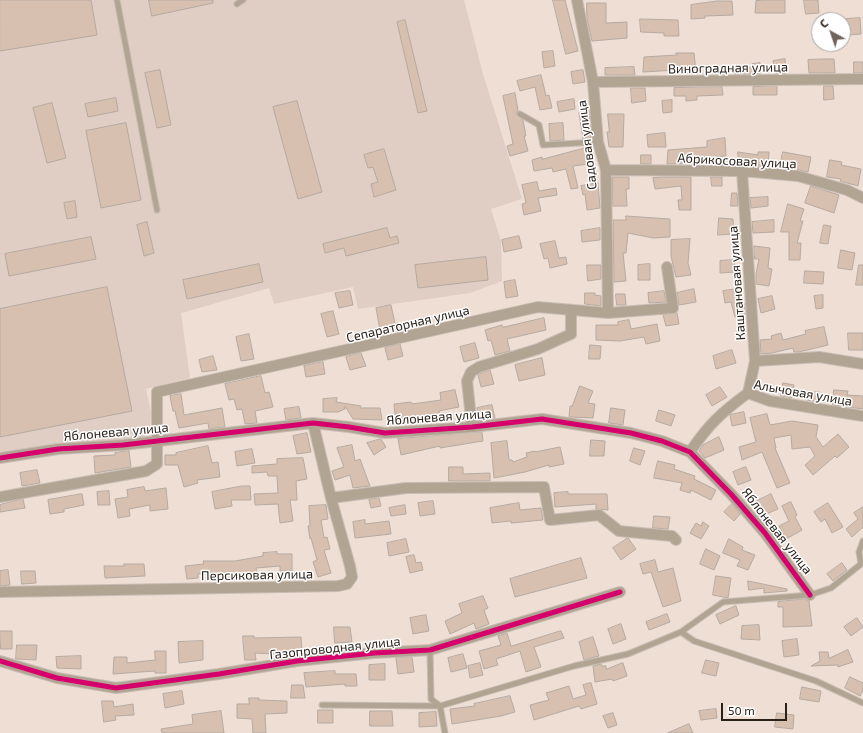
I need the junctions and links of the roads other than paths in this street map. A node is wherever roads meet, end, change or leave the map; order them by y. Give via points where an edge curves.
1 (117, 0) edge
2 (242, 0) edge
3 (577, 0) edge
4 (237, 4) dead end
5 (863, 79) edge
6 (593, 82) junction
7 (520, 114) dead end
8 (598, 142) junction
9 (606, 170) junction
10 (742, 172) junction
11 (863, 198) edge
12 (157, 210) dead end
13 (667, 267) dead end
14 (571, 310) junction
15 (608, 313) junction
16 (755, 361) junction
17 (863, 364) edge
18 (748, 393) junction
19 (863, 416) edge
20 (313, 423) junction
21 (472, 427) junction
22 (158, 440) junction
23 (690, 452) junction
24 (0, 458) edge
25 (0, 497) edge
26 (331, 498) junction
27 (676, 540) dead end
28 (863, 541) edge
29 (862, 565) edge
30 (0, 592) edge
31 (620, 592) dead end
32 (810, 595) junction
33 (681, 632) junction
34 (430, 650) junction
35 (0, 661) edge
36 (863, 703) edge
37 (322, 705) dead end
38 (440, 706) junction
39 (445, 733) edge

1 - 12 lane
2 - 4 lane
3 - 6 street, Садовая улица
5 - 6 street, Виноградная улица
6 - 8 street, Садовая улица
7 - 8 lane via 539,125 543,145
8 - 9 street, Садовая улица
9 - 10 street, Абрикосовая улица
9 - 15 street, Садовая улица
10 - 11 street, Абрикосовая улица via 798,176 847,190
10 - 16 street, Каштановая улица
13 - 15 street, Сепараторная улица via 673,308
14 - 15 street, Сепараторная улица
14 - 21 street via 570,334 538,349 470,372 467,381
14 - 22 street, Сепараторная улица via 538,307 157,392
16 - 17 street via 819,357
16 - 18 street, Каштановая улица
18 - 19 street, Алычовая улица via 770,401
18 - 23 street, Алычовая улица via 706,428
20 - 21 street, Яблоневая улица via 385,433
20 - 22 street, Яблоневая улица
20 - 26 street, Персиковая улица
21 - 23 street, Яблоневая улица via 542,419 631,433
22 - 24 street, Яблоневая улица via 58,449
22 - 25 street via 157,464 146,471
23 - 32 street, Яблоневая улица via 765,533
26 - 27 street via 406,488 544,488 550,520 599,515 620,531 672,536
26 - 30 street, Персиковая улица via 350,566 352,577 347,584
28 - 29 lane via 859,552
29 - 32 lane via 831,588
31 - 34 street, Газопроводная улица
32 - 33 lane via 723,602
33 - 36 lane via 694,641 816,681
33 - 38 lane via 628,654 574,666
34 - 35 street, Газопроводная улица via 297,661 116,688 57,678
34 - 38 lane via 431,699
37 - 38 lane
38 - 39 lane

